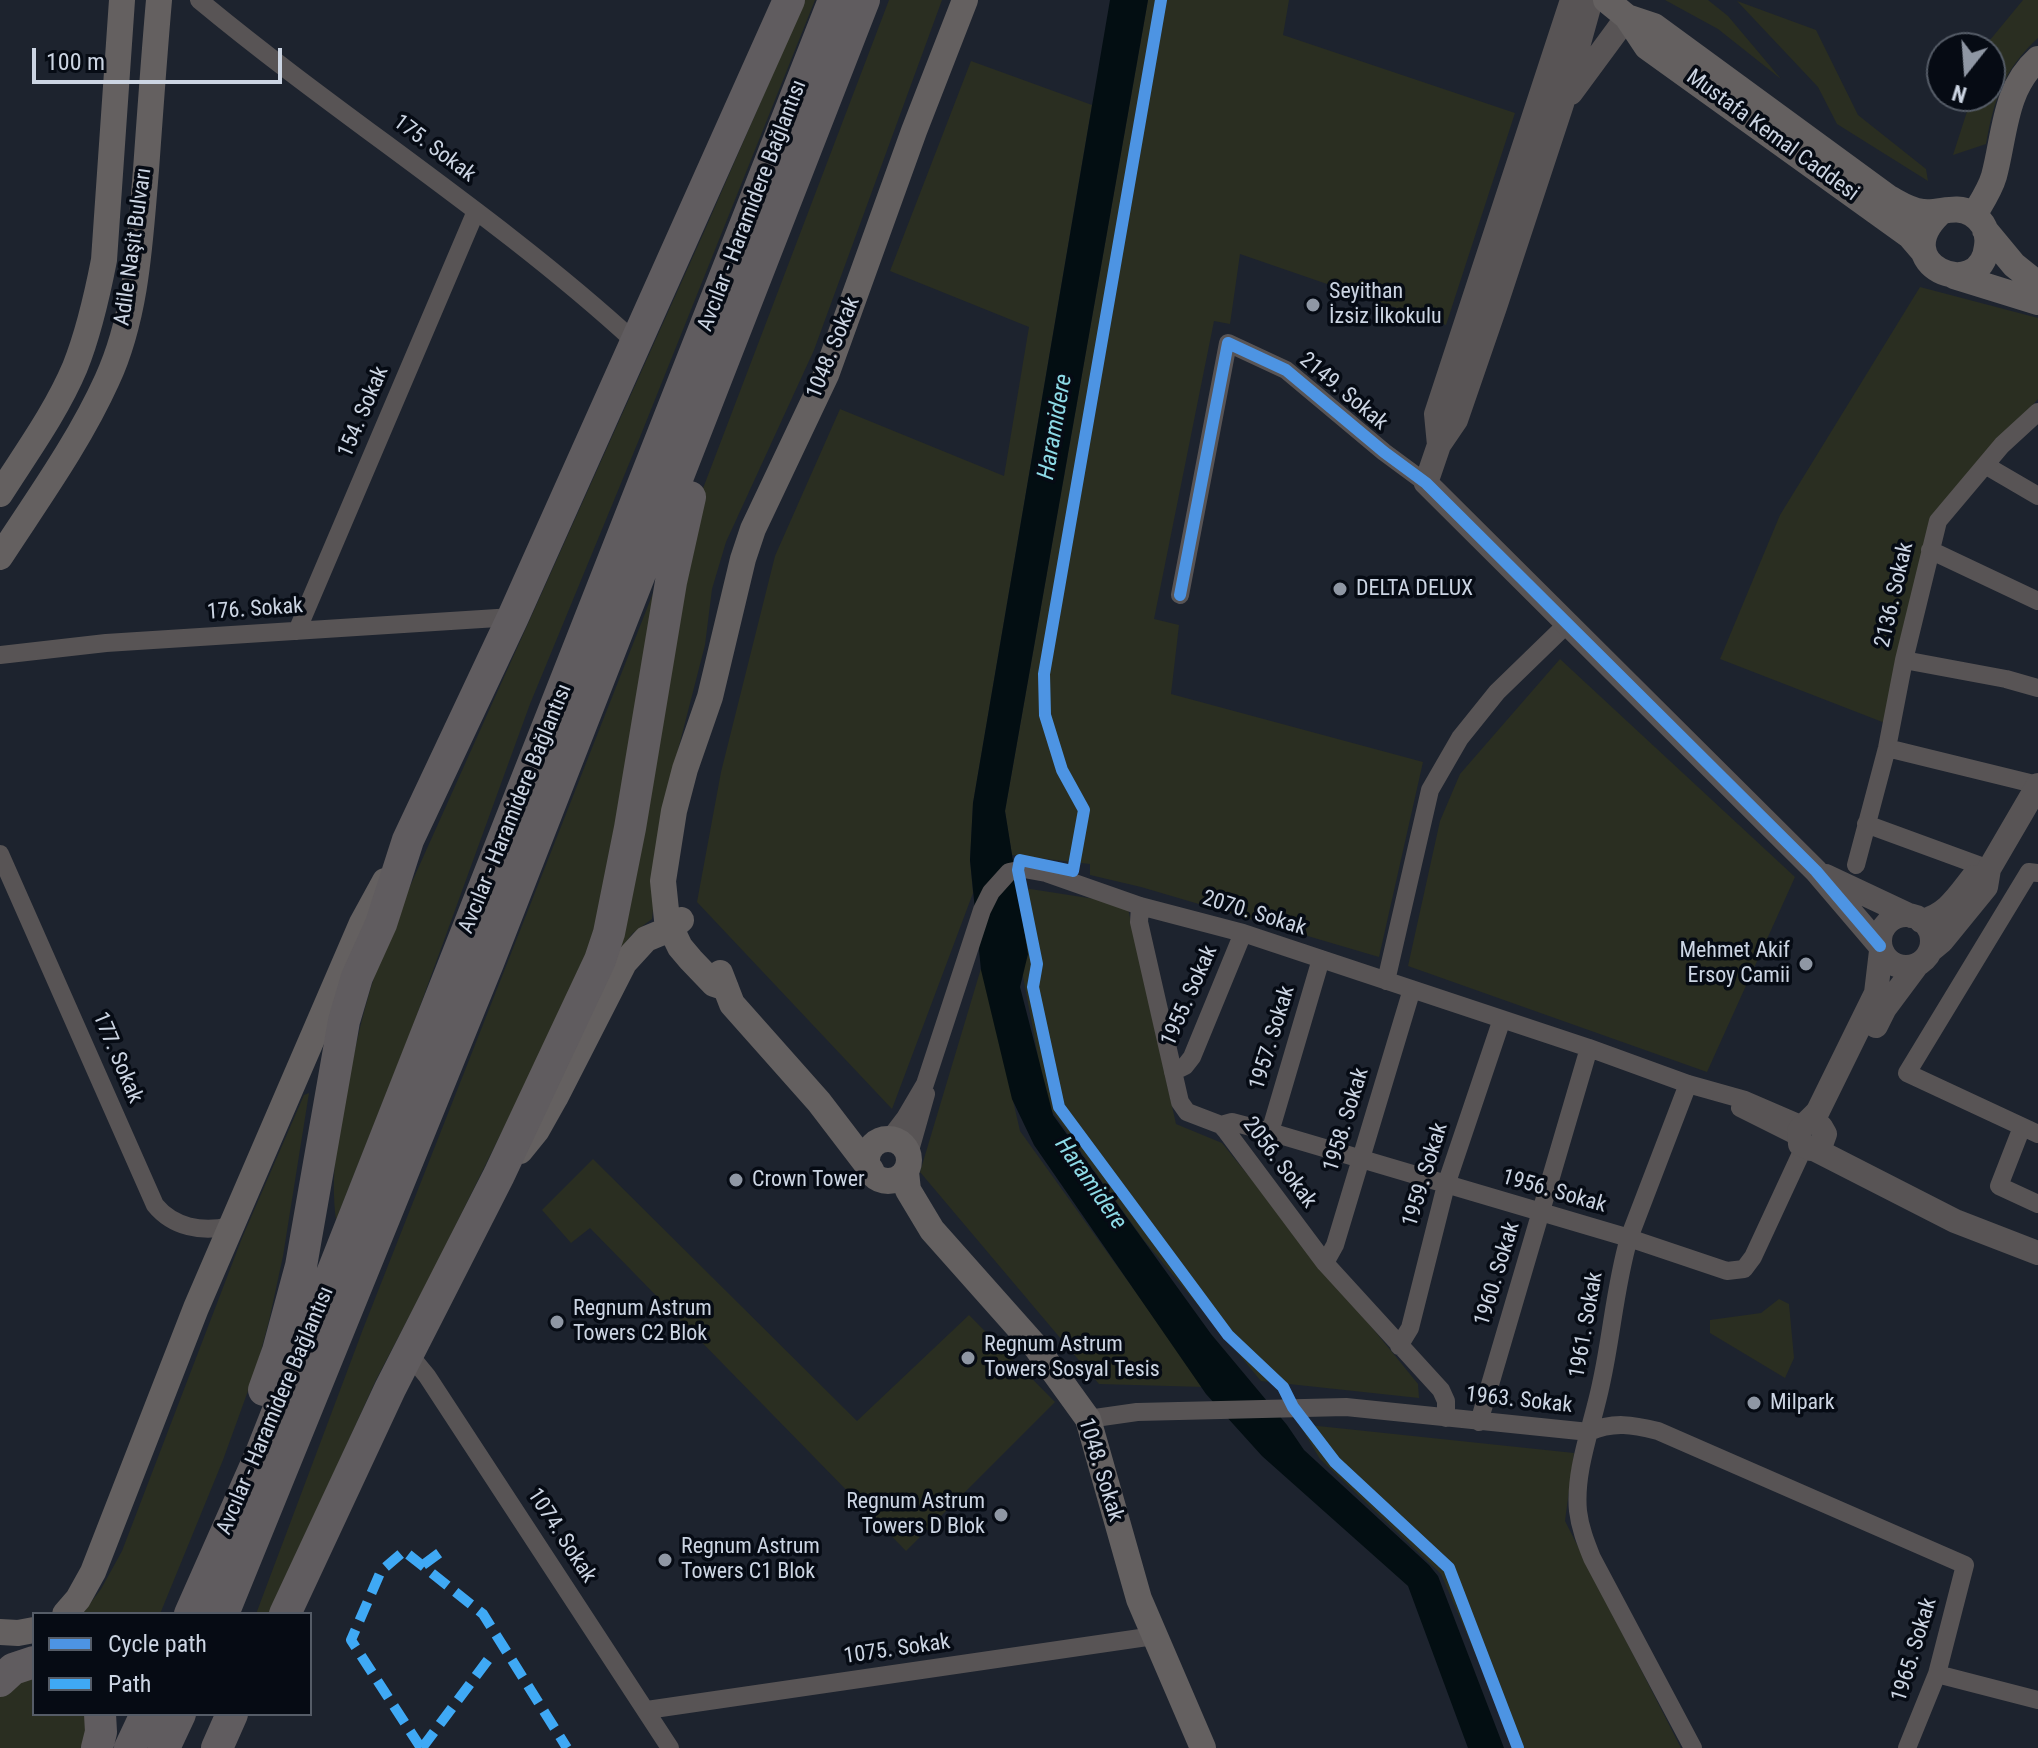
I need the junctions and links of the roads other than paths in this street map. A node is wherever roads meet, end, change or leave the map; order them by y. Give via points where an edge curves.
1 (122, 0) edge
2 (159, 0) edge
3 (199, 0) edge
4 (786, 0) edge
5 (834, 0) edge
6 (864, 0) edge
7 (965, 0) edge
8 (1572, 0) edge
9 (1591, 0) edge
10 (1606, 0) edge
11 (1627, 17) junction
12 (2038, 59) edge
13 (1562, 104) junction
14 (476, 211) junction
15 (1942, 211) junction
16 (1980, 222) junction
17 (774, 232) junction
18 (1922, 250) junction
19 (1954, 276) junction
20 (2038, 284) edge
21 (2038, 302) edge
22 (635, 342) junction
23 (2038, 412) edge
24 (1439, 445) junction
25 (1985, 465) junction
26 (1426, 483) junction
27 (1, 493) edge
28 (2038, 496) edge
29 (30, 511) junction
30 (1930, 550) junction
31 (0, 557) edge
32 (1180, 595) dead end
33 (2038, 601) edge
34 (513, 617) junction
35 (1566, 625) junction
36 (297, 631) junction
37 (0, 655) edge
38 (1904, 660) junction
39 (2038, 688) edge
40 (1887, 748) junction
41 (2038, 785) edge
42 (1866, 824) junction
43 (408, 840) junction
44 (0, 854) edge
45 (1856, 865) dead end
46 (1989, 869) junction
47 (1816, 871) junction
48 (2038, 872) edge
49 (1140, 906) junction
50 (1916, 918) junction
51 (675, 924) junction
52 (1243, 933) junction
53 (1881, 948) junction
54 (1924, 958) junction
55 (1321, 959) junction
56 (1386, 981) junction
57 (1412, 989) junction
58 (1502, 1019) junction
59 (1589, 1048) junction
60 (1173, 1072) junction
61 (1695, 1086) junction
62 (819, 1102) junction
63 (1221, 1125) junction
64 (2030, 1130) edge
65 (1270, 1132) junction
66 (1811, 1135) junction
67 (896, 1152) junction
68 (1360, 1160) junction
69 (873, 1173) junction
70 (499, 1175) junction
71 (1446, 1185) junction
72 (2038, 1204) edge
73 (1541, 1214) junction
74 (230, 1226) junction
75 (932, 1230) junction
76 (1629, 1238) junction
77 (2028, 1249) edge
78 (1325, 1263) junction
79 (1399, 1346) junction
80 (408, 1353) junction
81 (1446, 1418) junction
82 (1088, 1419) junction
83 (1479, 1422) junction
84 (1589, 1432) junction
85 (214, 1559) junction
86 (1965, 1565) joint
87 (67, 1612) edge
88 (191, 1612) edge
89 (224, 1612) edge
90 (286, 1612) edge
91 (32, 1630) edge
92 (0, 1632) edge
93 (1154, 1636) junction
94 (32, 1663) edge
95 (1937, 1674) junction
96 (0, 1681) edge
97 (2038, 1700) edge
98 (647, 1710) junction
99 (100, 1716) edge
100 (145, 1716) edge
101 (179, 1716) edge
102 (231, 1716) edge
103 (249, 1716) edge
104 (97, 1748) edge
105 (130, 1748) edge
106 (164, 1748) edge
107 (217, 1748) edge
108 (237, 1748) edge
109 (670, 1748) edge
110 (1203, 1748) edge
111 (1693, 1748) edge
112 (1907, 1748) edge

1 - 27 main road, Adile Naşit Bulvarı via 98,294 74,370
2 - 29 main road, Adile Naşit Bulvarı via 141,229 125,326 107,380
3 - 14 street, 175. Sokak
4 - 22 highway
5 - 85 highway, Avcılar - Haramidere Bağlantısı via 260,1456
6 - 17 highway, Avcılar - Haramidere Bağlantısı
7 - 51 main road, 1048. Sokak via 826,375 743,559 710,697 674,811 662,894
8 - 24 street via 1436,414
9 - 13 street
10 - 11 main road, Mustafa Kemal Caddesi
11 - 13 street
11 - 15 main road, Mustafa Kemal Caddesi via 1654,26 1889,198 1925,213
11 - 18 main road, Mustafa Kemal Caddesi via 1647,47 1910,236
12 - 16 main road via 2015,89
13 - 24 street via 1456,420
14 - 22 street, 175. Sokak
14 - 36 street, 154. Sokak
15 - 16 main road via 1961,210
15 - 18 main road via 1928,228
16 - 19 main road via 1988,241 1982,261
16 - 20 main road via 2014,265
17 - 70 highway via 761,300 684,516 609,933 588,989
17 - 89 highway, Avcılar - Haramidere Bağlantısı via 482,978
18 - 19 main road via 1932,266
19 - 21 main road
22 - 34 highway
23 - 25 street, 2136. Sokak
24 - 26 street
25 - 28 street
25 - 30 street, 2136. Sokak via 1938,521
26 - 32 street, 2149. Sokak via 1286,370 1228,343
26 - 35 street
27 - 29 main road
29 - 31 main road, Adile Naşit Bulvarı
30 - 33 street
30 - 38 street, 2136. Sokak
34 - 36 street, 176. Sokak
34 - 43 highway
35 - 47 street
35 - 56 street via 1487,703 1430,790
36 - 37 street, 176. Sokak
38 - 39 street
38 - 40 street, 2136. Sokak
40 - 41 street
40 - 42 street, 2136. Sokak
41 - 46 street
42 - 45 street, 2136. Sokak
42 - 46 street
43 - 74 main road via 362,923
43 - 85 highway via 344,1021 301,1266 278,1351 215,1530
44 - 74 street, 177. Sokak via 155,1205 166,1218 191,1228
46 - 50 street via 1973,876 1943,912
46 - 54 street via 1986,887
47 - 50 street
47 - 53 street
48 - 64 street via 2029,872 1907,1073
49 - 52 street, 2070. Sokak
49 - 60 street, 2056. Sokak via 1139,922
49 - 67 street, 2070. Sokak via 1046,873 1009,872 982,910 925,1084 923,1110
50 - 53 street via 1890,921 1880,934
50 - 54 street via 1931,934
51 - 62 main road via 680,947 714,984 726,988 732,1004
51 - 70 main road via 646,939 624,963 537,1130
52 - 55 street, 2070. Sokak
52 - 60 street, 1955. Sokak via 1192,1057
53 - 54 street via 1901,967
53 - 66 street via 1876,993
54 - 66 street via 1885,1008
55 - 56 street, 2070. Sokak
55 - 65 street, 1957. Sokak
56 - 57 street, 2070. Sokak
57 - 58 street, 2070. Sokak
57 - 68 street, 1958. Sokak
58 - 59 street, 2070. Sokak
58 - 71 street, 1959. Sokak
59 - 61 street, 2070. Sokak
59 - 73 street, 1960. Sokak
60 - 63 street, 2056. Sokak via 1187,1112
61 - 66 street, 2070. Sokak via 1745,1100
61 - 76 street, 1961. Sokak
62 - 67 main road via 850,1129
62 - 69 main road
63 - 65 street, 1956. Sokak via 1232,1122
63 - 78 street, 2056. Sokak
64 - 72 street via 1999,1186
65 - 68 street, 1956. Sokak
66 - 76 street, 1956. Sokak via 1744,1269 1727,1271
66 - 77 street via 1955,1221
67 - 69 main road via 872,1147 868,1156
67 - 69 main road via 899,1178 890,1181
67 - 75 main road via 908,1190
68 - 71 street, 1956. Sokak
68 - 78 street, 1958. Sokak
69 - 75 main road
70 - 80 highway
71 - 73 street, 1956. Sokak
71 - 79 street, 1959. Sokak via 1410,1328
73 - 76 street, 1956. Sokak
73 - 83 street, 1960. Sokak
74 - 87 main road via 93,1572
75 - 82 main road, 1048. Sokak via 1036,1347
76 - 84 street, 1961. Sokak
78 - 79 street, 2056. Sokak
79 - 81 street, 2056. Sokak via 1441,1390
80 - 90 highway
80 - 98 street, 1074. Sokak
81 - 82 street, 1963. Sokak via 1293,1407 1137,1412
81 - 83 street, 1963. Sokak
82 - 93 main road, 1048. Sokak via 1125,1558
83 - 84 street, 1963. Sokak
84 - 86 street, 1963. Sokak via 1629,1424 1658,1431
84 - 111 street, 1961. Sokak via 1578,1509 1582,1533
85 - 88 highway, Avcılar - Haramidere Bağlantısı
86 - 95 street, 1965. Sokak
91 - 92 main road
93 - 98 street, 1075. Sokak
93 - 110 main road, 1048. Sokak
94 - 96 highway
95 - 97 street
95 - 112 street, 1965. Sokak
98 - 109 street, 1074. Sokak
99 - 104 highway
100 - 105 highway
101 - 106 highway
102 - 107 highway
103 - 108 highway

